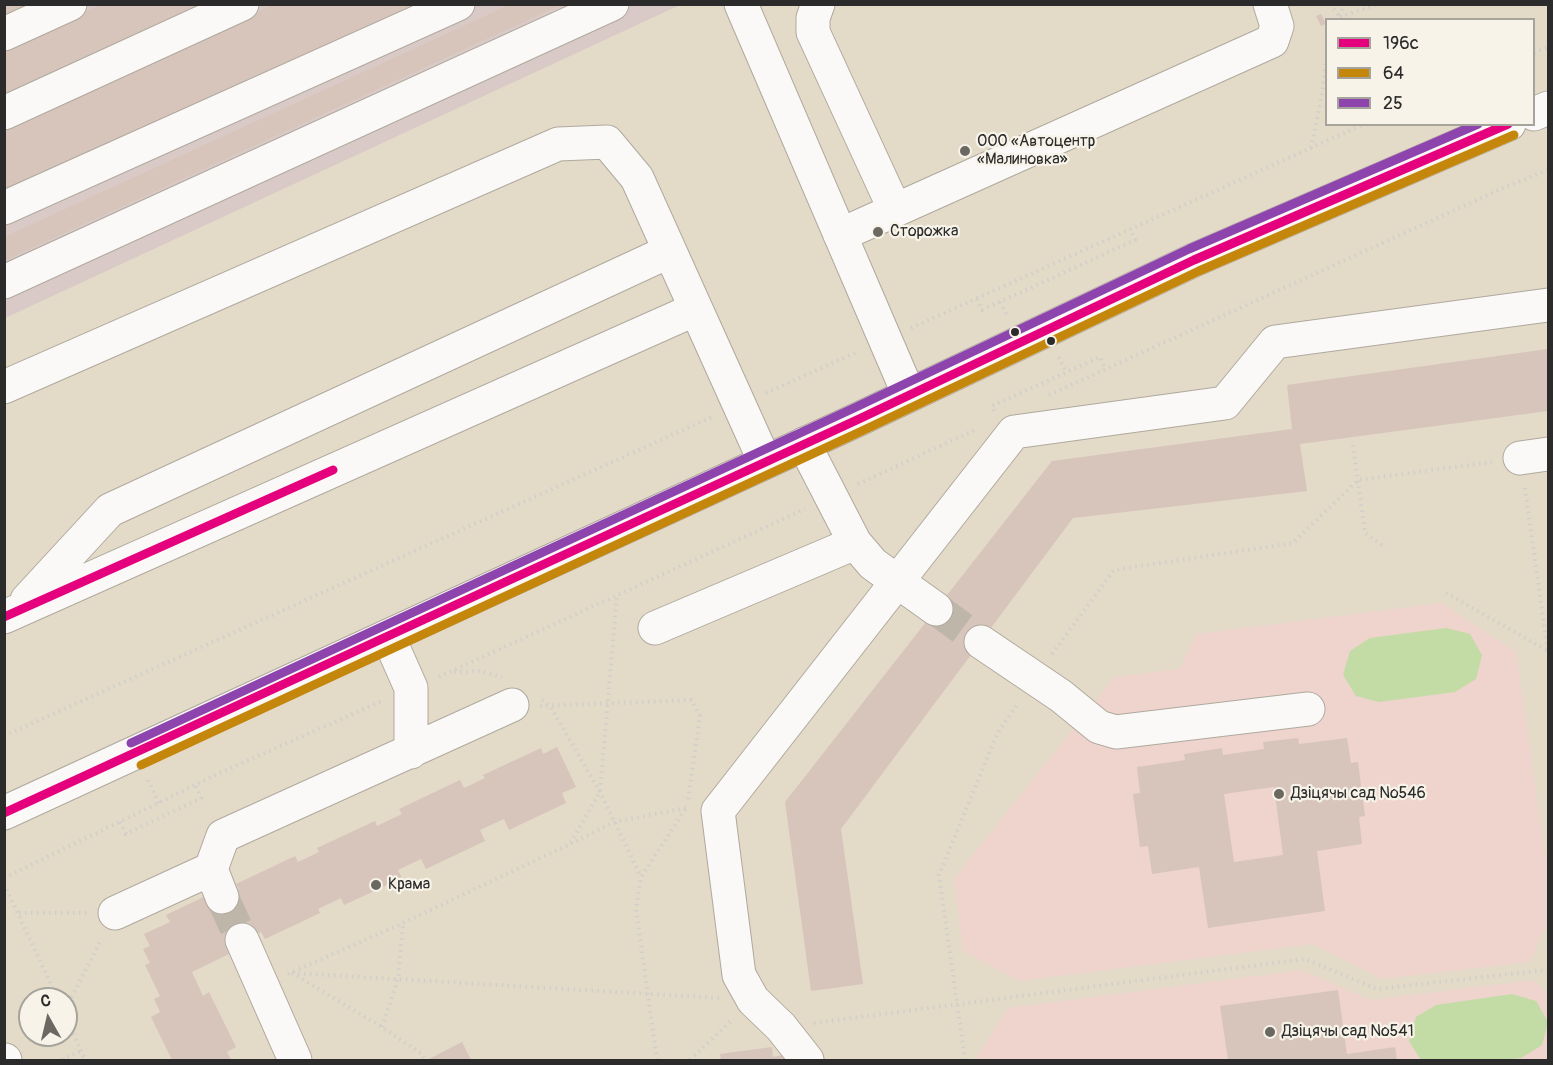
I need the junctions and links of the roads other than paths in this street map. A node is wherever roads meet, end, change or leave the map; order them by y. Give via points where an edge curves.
1 (70, 4) edge
2 (242, 4) edge
3 (458, 4) edge
4 (612, 4) edge
5 (818, 4) edge
6 (1270, 4) edge
7 (740, 6) edge
8 (4, 34) edge
9 (4, 113) edge
10 (1504, 126) edge
11 (4, 208) edge
12 (895, 210) junction
13 (840, 235) junction
14 (670, 251) junction
15 (4, 282) edge
16 (1548, 305) edge
17 (696, 309) junction
18 (4, 387) edge
19 (909, 395) junction
20 (804, 444) junction
21 (765, 462) junction
22 (855, 543) junction
23 (898, 582) junction
24 (936, 609) tunnel mouth
25 (10, 614) edge
26 (655, 628) dead end
27 (388, 636) junction
28 (981, 642) tunnel mouth
29 (512, 705) road end
30 (1308, 709) dead end
31 (411, 752) junction
32 (4, 813) edge
33 (115, 913) road end
34 (242, 940) tunnel mouth
35 (295, 1060) edge
36 (807, 1060) edge

1 - 8 main road
2 - 9 main road
3 - 11 main road
4 - 15 main road
5 - 12 main road via 813,32
6 - 12 main road via 1277,26 1272,41
7 - 13 main road
10 - 19 main road via 1194,260
12 - 13 main road
13 - 19 main road
14 - 17 main road
14 - 18 main road via 637,178 607,142 558,144
14 - 25 main road via 110,510
16 - 23 main road via 1275,342 1225,403 1014,432
17 - 21 main road
17 - 25 main road
19 - 20 main road
20 - 21 main road
20 - 22 main road
21 - 27 main road
22 - 23 main road via 873,564
22 - 26 main road
23 - 24 main road
23 - 36 main road via 718,811 739,975 753,1000
27 - 31 main road via 411,688
27 - 32 main road
28 - 30 main road via 1099,727 1116,732
29 - 31 main road
31 - 33 main road via 223,836 216,883
34 - 35 main road

